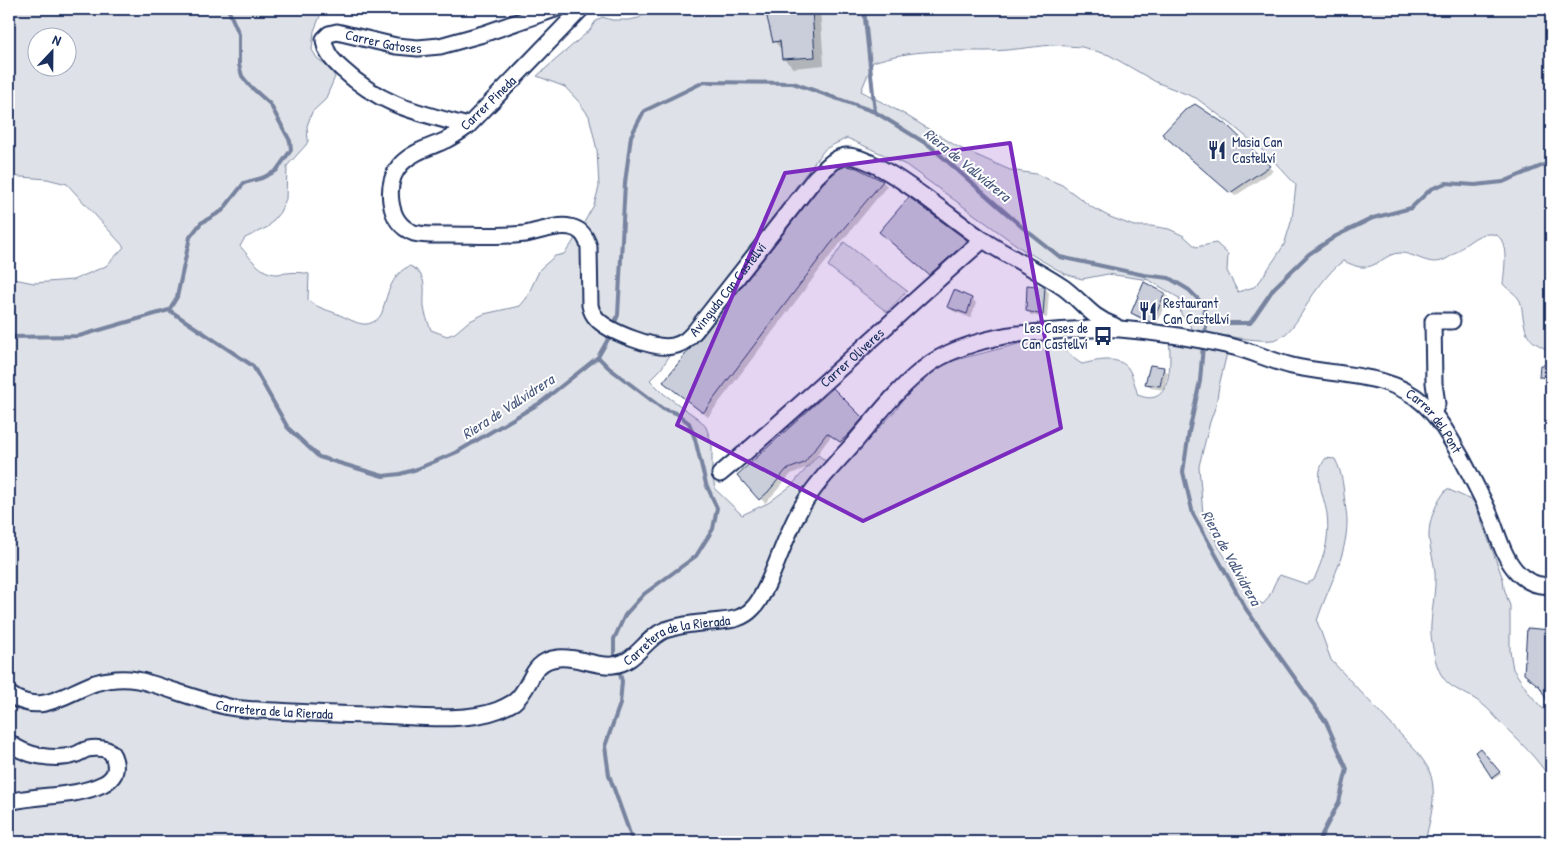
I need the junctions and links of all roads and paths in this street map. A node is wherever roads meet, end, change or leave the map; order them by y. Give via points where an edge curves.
1 (555, 9) edge
2 (581, 9) edge
3 (468, 126) junction
4 (394, 217) joint
5 (983, 240) junction
6 (1074, 296) junction
7 (1085, 308) junction
8 (1452, 321) dead end
9 (1079, 329) junction
10 (1122, 329) junction
11 (1243, 349) joint
12 (1433, 413) junction
13 (720, 474) dead end
14 (1551, 585) edge
15 (9, 694) edge
16 (9, 742) edge
17 (9, 802) edge

1 - 3 street, Carrer Gatoses via 440,46 396,46 337,32 324,40 327,54 367,90 396,106
2 - 3 street, Carrer Pineda
3 - 4 street, Carrer Pineda via 401,164 391,186
4 - 5 street, Avinguda Can Castellví via 415,233 432,235 511,235 564,226 577,229 587,239 589,247 592,314 604,326 663,347 685,342 816,178 840,157 863,159 894,176
5 - 6 street, Avinguda Can Castellví
5 - 13 street, Carrer Oliveres
6 - 7 street, Avinguda Can Castellví
6 - 9 street
7 - 9 street via 1087,319
7 - 10 street, Avinguda Can Castellví via 1100,320
8 - 12 street via 1433,321 1437,404
9 - 10 street, Carretera de la Rierada
9 - 15 street, Carretera de la Rierada via 1002,336 933,361 908,383 812,491 798,512 758,604 744,617 670,628 653,636 625,663 608,666 572,658 548,661 537,666 515,701 495,711 466,716 322,714 236,708 142,681 117,678 46,703 28,704
10 - 11 street, Carretera de la Rierada
11 - 12 street, Carrer del Pont via 1290,366 1349,374 1406,390
12 - 14 street, Carrer del Pont via 1480,494 1510,563 1535,585
16 - 17 street via 23,752 40,756 74,756 88,749 107,750 116,763 114,774 107,782 92,789

